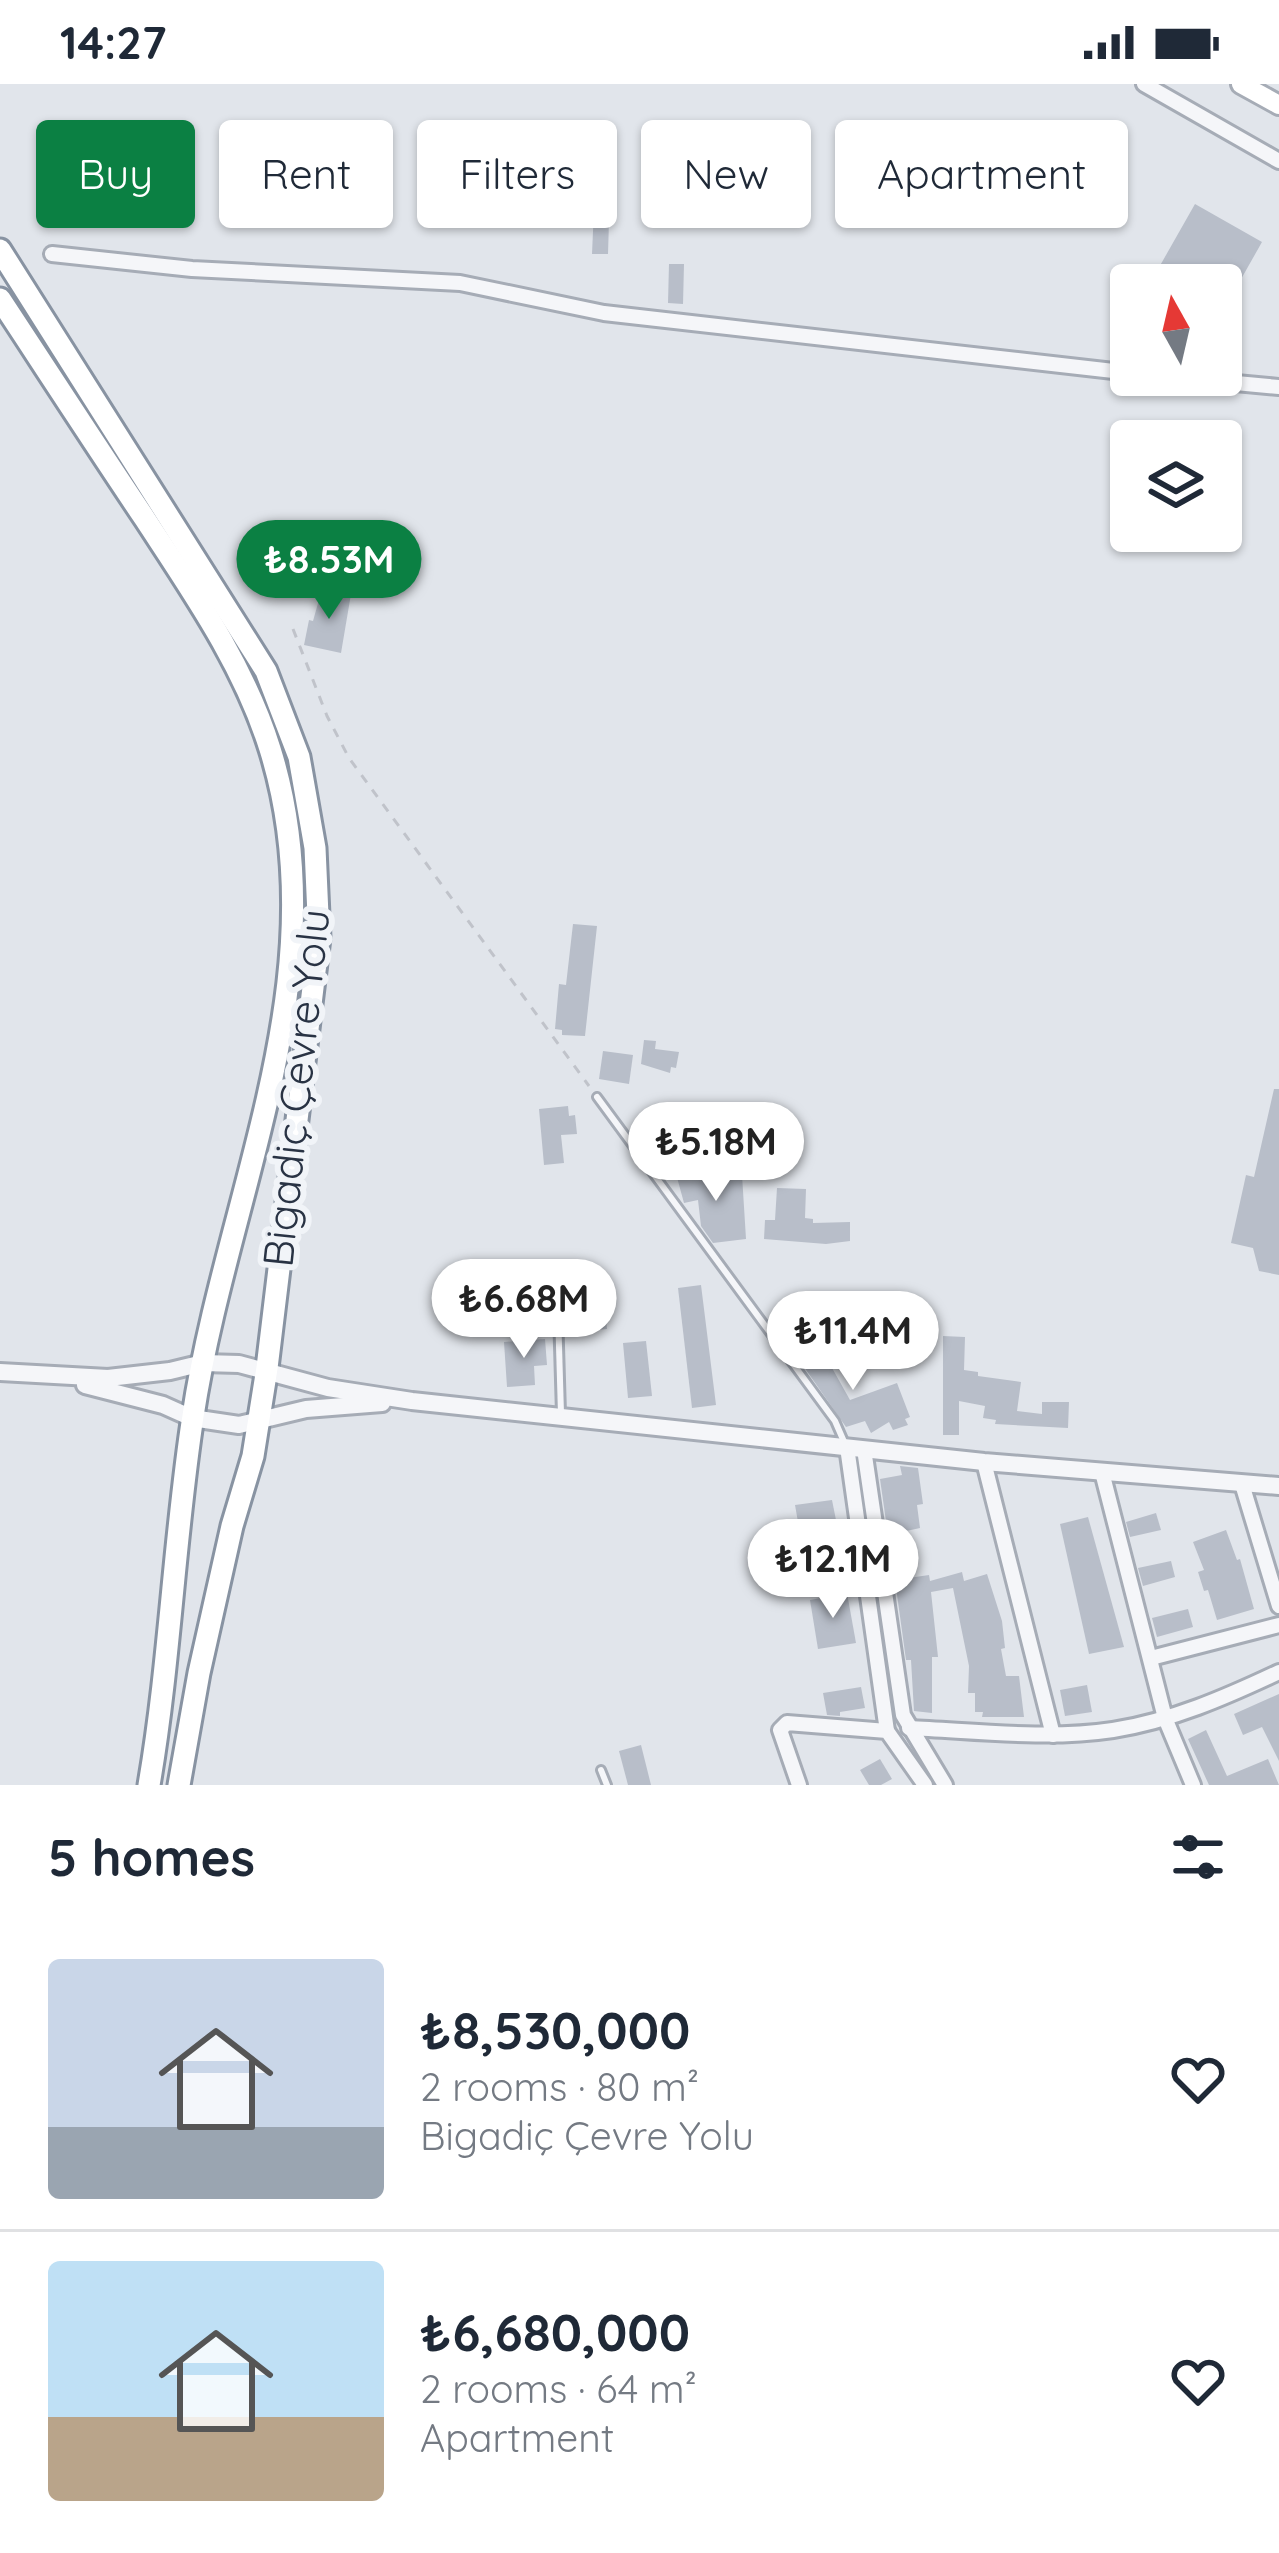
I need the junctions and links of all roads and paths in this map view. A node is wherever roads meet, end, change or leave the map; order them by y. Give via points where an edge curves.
1 (1144, 84) edge
2 (1241, 84) edge
3 (1279, 105) edge
4 (1279, 161) edge
5 (0, 250) edge
6 (52, 254) dead end
7 (0, 299) edge
8 (1110, 372) edge
9 (1242, 384) edge
10 (1279, 387) edge
11 (293, 629) dead end
12 (597, 1097) joint
13 (558, 1312) dead end
14 (203, 1363) junction
15 (267, 1368) junction
16 (0, 1372) edge
17 (37, 1376) junction
18 (412, 1401) junction
19 (561, 1414) junction
20 (193, 1418) junction
21 (259, 1419) junction
22 (855, 1448) junction
23 (984, 1462) junction
24 (1102, 1472) junction
25 (1242, 1484) junction
26 (1279, 1486) edge
27 (1279, 1606) edge
28 (1279, 1625) edge
29 (1150, 1658) junction
30 (1279, 1672) edge
31 (1165, 1718) junction
32 (909, 1728) junction
33 (887, 1731) junction
34 (1053, 1735) junction
35 (601, 1770) dead end
36 (149, 1785) edge
37 (179, 1785) edge
38 (607, 1785) edge
39 (799, 1785) edge
40 (925, 1785) edge
41 (945, 1785) edge
42 (1193, 1785) edge

1 - 4 street
2 - 3 main road
5 - 15 highway, Bigadiç Çevre Yolu via 266,671 299,757 319,938
6 - 8 street via 460,283 604,313
7 - 14 highway, Bigadiç Çevre Yolu via 221,639 270,750 284,812 294,879 278,1063
9 - 10 street
11 - 12 path via 349,758
12 - 22 lane
13 - 19 lane
14 - 15 street
14 - 17 street via 109,1378
14 - 20 highway, Bigadiç Çevre Yolu
15 - 18 street
15 - 21 highway, Bigadiç Çevre Yolu
16 - 17 street
17 - 20 street
18 - 19 street
18 - 21 street
19 - 22 street
20 - 21 street
20 - 36 highway, Bigadiç Çevre Yolu
21 - 37 highway, Bigadiç Çevre Yolu
22 - 23 street
22 - 32 street
22 - 33 street
23 - 24 street
23 - 34 street
24 - 25 street
24 - 29 street
25 - 26 street
25 - 27 street
28 - 29 street
29 - 31 street
30 - 31 street
31 - 34 street
31 - 42 street
32 - 34 street
32 - 41 street
33 - 39 street via 784,1725
33 - 40 street
35 - 38 lane

